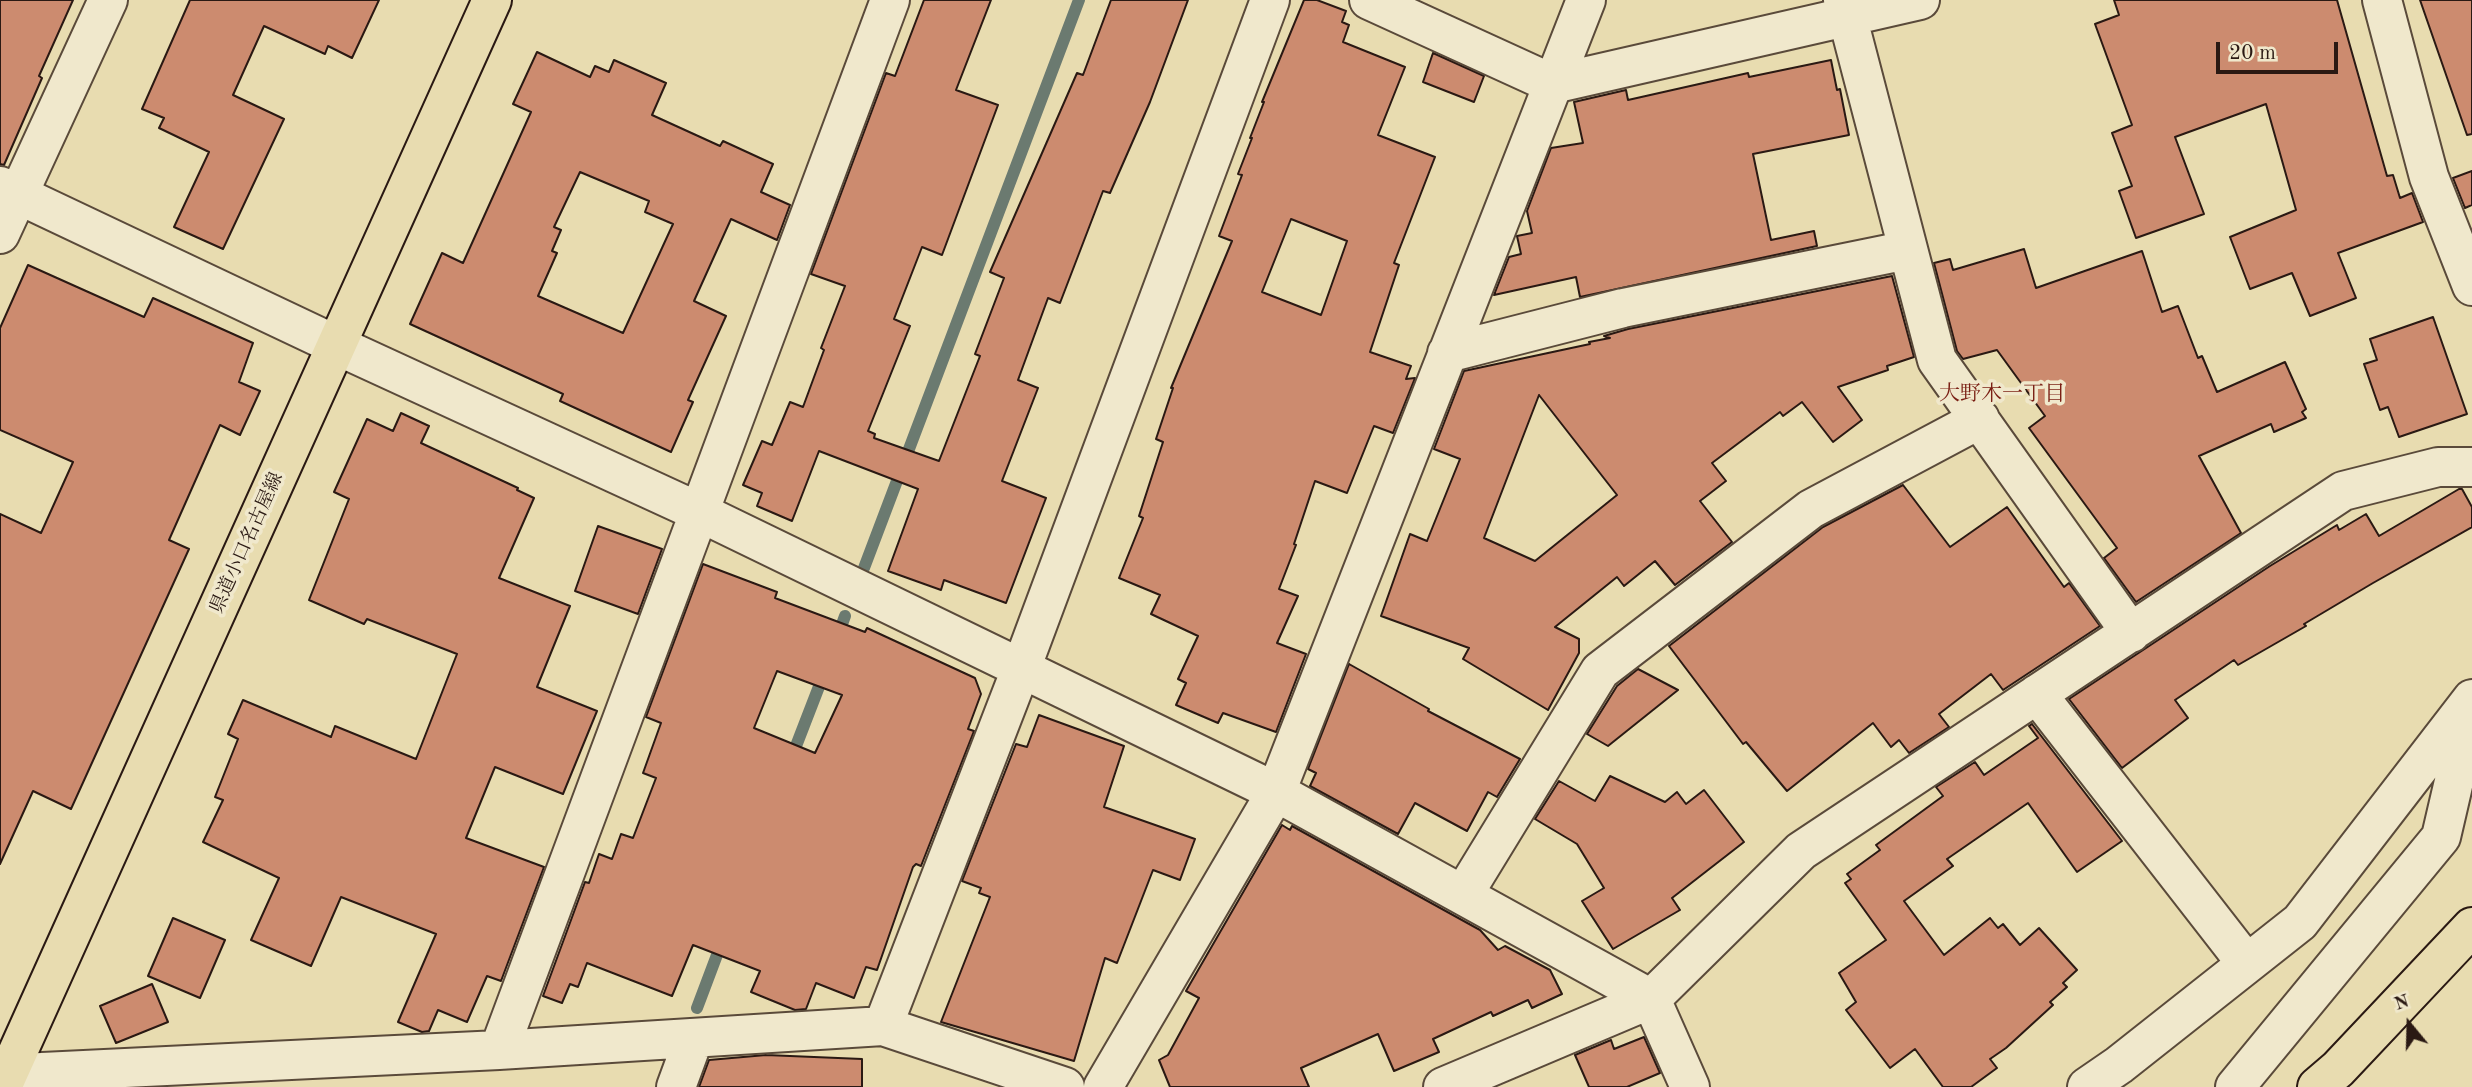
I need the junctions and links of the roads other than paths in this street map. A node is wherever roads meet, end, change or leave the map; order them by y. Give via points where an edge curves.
1 (108, 0) edge
2 (492, 0) edge
3 (890, 0) edge
4 (1270, 0) edge
5 (1370, 0) edge
6 (1586, 0) edge
7 (1920, 0) edge
8 (2382, 0) edge
9 (1845, 8) edge
10 (1553, 85) junction
11 (10, 190) edge
12 (0, 234) edge
13 (1908, 250) junction
14 (2472, 286) edge
15 (336, 345) junction
16 (1447, 353) junction
17 (1979, 419) junction
18 (2472, 467) edge
19 (699, 512) junction
20 (2131, 633) junction
21 (1021, 669) junction
22 (2037, 694) junction
23 (2472, 701) edge
24 (1276, 792) junction
25 (1463, 895) junction
26 (2472, 927) edge
27 (2247, 964) junction
28 (1651, 999) junction
29 (883, 1027) junction
30 (694, 1038) junction
31 (499, 1050) junction
32 (4, 1078) edge
33 (676, 1087) edge
34 (1065, 1087) edge
35 (1102, 1087) edge
36 (1443, 1087) edge
37 (1690, 1087) edge
38 (2087, 1087) edge
39 (2235, 1087) edge
40 (2317, 1087) edge

1 - 11 street
2 - 15 main road, 県道小口名古屋線
3 - 19 street
4 - 21 street
5 - 10 street
6 - 10 street
7 - 9 street
8 - 14 street via 2429,177
9 - 10 street
9 - 13 street
10 - 16 street
11 - 12 street
11 - 15 street
13 - 16 street via 1623,308
13 - 17 street via 1937,360
15 - 19 street
15 - 32 main road, 県道小口名古屋線
16 - 24 street
17 - 20 street
17 - 25 street via 1811,509 1600,671
18 - 20 street via 2438,467 2343,491
19 - 21 street
19 - 31 street
20 - 22 street
21 - 24 street
21 - 29 street
22 - 27 street
22 - 28 street via 1801,851
23 - 27 street via 2300,922
23 - 39 street via 2441,838
24 - 25 street
24 - 35 street
25 - 28 street
26 - 40 main road
27 - 38 street
28 - 36 street
28 - 37 street
29 - 30 street
29 - 34 street
30 - 31 street
30 - 33 street
31 - 32 street

